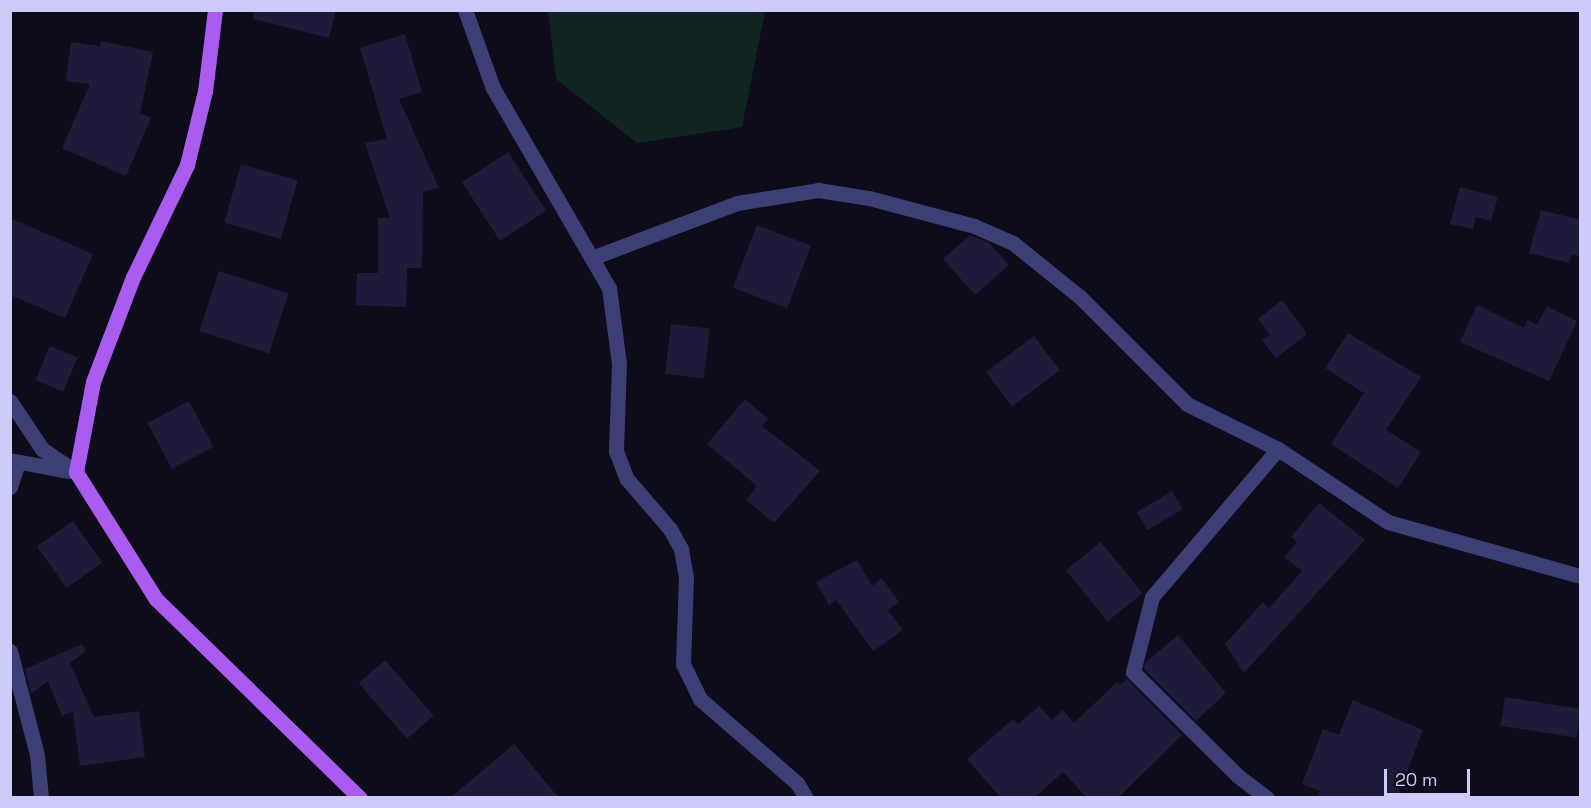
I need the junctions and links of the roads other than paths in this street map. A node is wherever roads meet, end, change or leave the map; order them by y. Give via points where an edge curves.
1 (215, 10) edge
2 (465, 10) edge
3 (594, 257) junction
4 (10, 401) edge
5 (1278, 449) junction
6 (14, 461) edge
7 (76, 472) junction
8 (10, 488) edge
9 (1581, 576) edge
10 (10, 651) edge
11 (41, 798) edge
12 (360, 798) edge
13 (806, 798) edge
14 (1267, 798) edge

1 - 7 main road via 205,91 186,165 133,277 93,382
2 - 3 street via 493,88
3 - 5 street via 737,203 818,190 869,198 974,226 1013,243 1080,297 1187,404
3 - 13 street via 609,288 619,364 616,451 627,479 670,529 681,549 686,577 683,664 700,699 797,783
4 - 7 street via 42,449
5 - 9 street via 1388,522
5 - 14 street via 1152,597 1132,672 1212,752
6 - 7 street
6 - 8 street
7 - 12 main road via 156,599
10 - 11 street via 37,755

